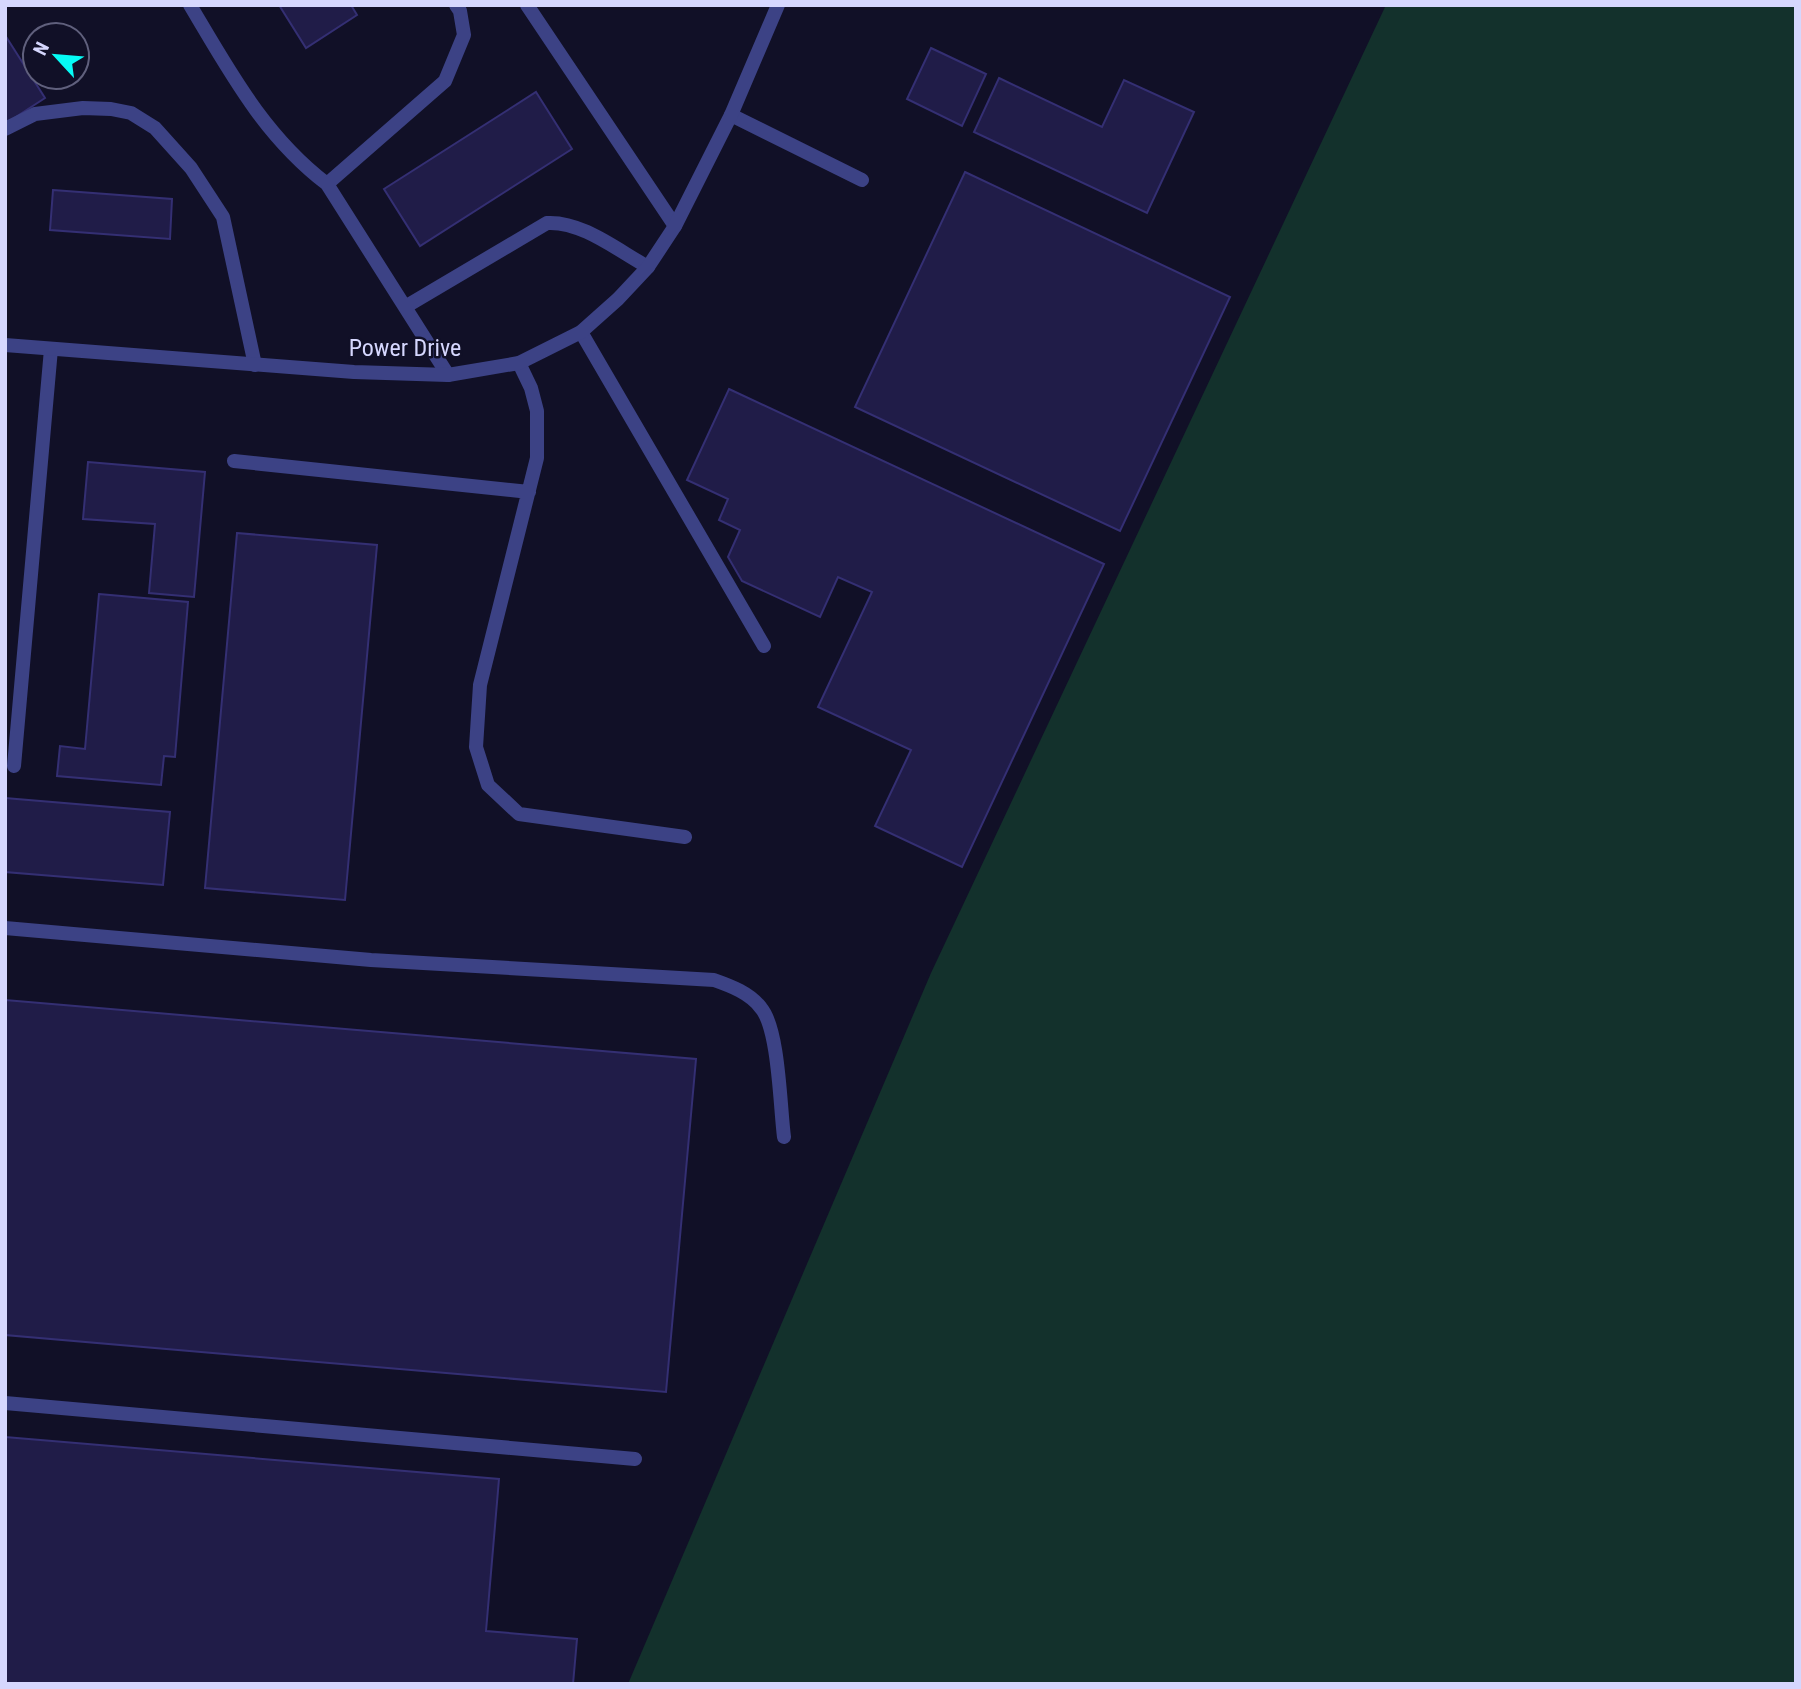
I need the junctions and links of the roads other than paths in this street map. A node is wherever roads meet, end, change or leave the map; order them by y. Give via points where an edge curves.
1 (190, 5) edge
2 (456, 5) edge
3 (527, 5) edge
4 (778, 5) edge
5 (731, 116) junction
6 (5, 129) edge
7 (862, 180) dead end
8 (327, 184) junction
9 (675, 226) junction
10 (648, 267) junction
11 (405, 307) junction
12 (581, 332) junction
13 (5, 345) edge
14 (51, 349) junction
15 (519, 362) junction
16 (255, 365) junction
17 (448, 375) junction
18 (234, 461) dead end
19 (529, 492) junction
20 (764, 646) dead end
21 (14, 766) dead end
22 (685, 836) dead end
23 (5, 928) edge
24 (784, 1137) dead end
25 (5, 1403) edge
26 (635, 1459) dead end

1 - 8 street via 249,103 304,167
2 - 8 street via 464,35 445,81
3 - 9 street
4 - 5 street, Power Drive
5 - 7 street
5 - 9 street, Power Drive
6 - 16 street via 35,114 83,108 131,113 155,128 191,168 223,218
8 - 11 street
9 - 10 street, Power Drive
10 - 11 street via 575,226 547,223
10 - 12 street, Power Drive
11 - 17 street
12 - 15 street, Power Drive
12 - 20 street
13 - 14 street, Power Drive
14 - 16 street, Power Drive
14 - 21 street
15 - 17 street, Power Drive
15 - 19 street via 537,411 537,458
16 - 17 street, Power Drive
18 - 19 street
19 - 22 street via 480,685 477,747 488,785 519,814
23 - 24 street via 371,960 714,980 740,990 761,1007 771,1025
25 - 26 street

